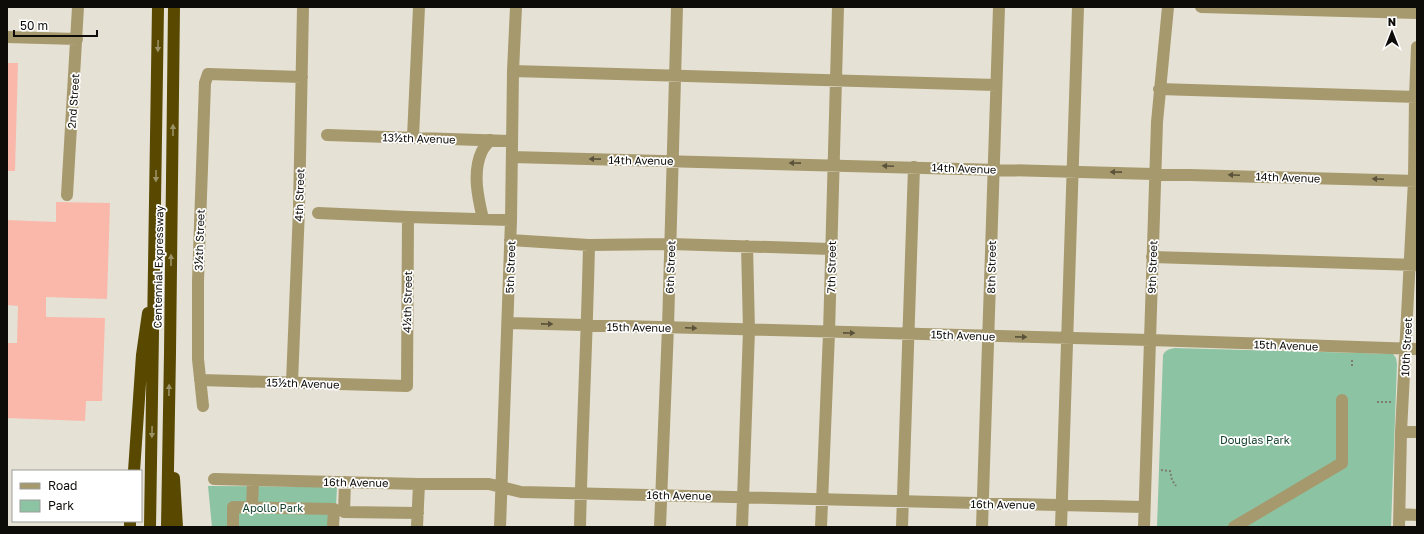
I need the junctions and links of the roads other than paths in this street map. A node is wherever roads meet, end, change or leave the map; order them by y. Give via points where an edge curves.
1 (78, 7) edge
2 (158, 7) edge
3 (174, 7) edge
4 (303, 7) edge
5 (419, 7) edge
6 (516, 7) edge
7 (677, 7) edge
8 (838, 7) edge
9 (999, 7) edge
10 (1078, 7) edge
11 (1168, 7) edge
12 (1201, 7) edge
13 (1417, 13) edge
14 (7, 37) edge
15 (77, 39) junction
16 (1417, 47) edge
17 (513, 71) junction
18 (675, 76) junction
19 (302, 77) junction
20 (836, 81) junction
21 (996, 85) junction
22 (1159, 89) junction
23 (1416, 97) edge
24 (327, 135) dead end
25 (413, 138) junction
26 (490, 140) junction
27 (512, 141) junction
28 (512, 156) junction
29 (673, 160) junction
30 (834, 164) junction
31 (914, 167) junction
32 (993, 169) junction
33 (1072, 171) junction
34 (1155, 173) junction
35 (1416, 180) edge
36 (68, 195) dead end
37 (318, 213) dead end
38 (408, 218) junction
39 (483, 219) junction
40 (511, 220) junction
41 (510, 240) junction
42 (671, 244) junction
43 (589, 245) junction
44 (747, 246) junction
45 (831, 249) junction
46 (1152, 257) junction
47 (154, 260) junction
48 (1413, 265) edge
49 (508, 323) junction
50 (588, 325) junction
51 (668, 327) junction
52 (749, 330) junction
53 (829, 332) junction
54 (907, 334) junction
55 (989, 336) junction
56 (1066, 338) junction
57 (1150, 340) junction
58 (1411, 349) edge
59 (200, 380) junction
60 (292, 383) junction
61 (406, 386) joint
62 (1342, 400) dead end
63 (203, 406) dead end
64 (169, 413) junction
65 (1402, 432) junction
66 (1417, 432) edge
67 (134, 470) edge
68 (214, 479) dead end
69 (252, 480) junction
70 (345, 482) junction
71 (420, 484) junction
72 (501, 487) junction
73 (580, 492) junction
74 (661, 494) junction
75 (743, 496) junction
76 (822, 499) junction
77 (902, 501) junction
78 (982, 503) junction
79 (1062, 505) junction
80 (252, 507) junction
81 (1144, 507) junction
82 (418, 513) junction
83 (1400, 514) junction
84 (1417, 515) edge
85 (150, 527) edge
86 (167, 527) edge
87 (177, 527) edge
88 (233, 527) edge
89 (333, 527) edge
90 (417, 527) edge
91 (500, 527) edge
92 (580, 527) edge
93 (660, 527) edge
94 (742, 527) edge
95 (821, 527) edge
96 (902, 527) edge
97 (982, 527) edge
98 (1061, 527) edge
99 (1144, 527) edge
100 (1234, 527) edge
101 (1399, 527) edge

1 - 15 street, 2nd Street
2 -> 47 highway, Centennial Expressway
64 -> 3 highway, Centennial Expressway
4 - 19 street, 4th Street
5 - 25 street
6 - 17 street, 5th Street
7 - 18 street, 6th Street
8 - 20 street, 7th Street
9 - 21 street, 8th Street
10 - 33 street
11 - 22 street, 9th Street
12 - 13 street
14 - 15 street
15 - 36 street, 2nd Street
16 - 23 street, 10th Street
17 - 18 street
17 - 27 street, 5th Street
18 - 20 street
18 - 29 street, 6th Street
19 - 59 street, 3½th Street via 208,74 205,83 198,281
19 - 60 street, 4th Street
20 - 21 street
20 - 30 street, 7th Street
21 - 32 street, 8th Street
22 - 23 street
22 - 34 street, 9th Street
23 - 35 street, 10th Street
24 - 25 street, 13½th Avenue
25 - 26 street, 13½th Avenue
26 - 27 street, 13½th Avenue
26 - 39 street via 482,151 478,166 478,198
27 - 28 street, 5th Street
29 -> 28 street, 14th Avenue
28 - 40 street, 5th Street
30 -> 29 street, 14th Avenue
29 - 42 street, 6th Street
31 -> 30 street, 14th Avenue
30 - 45 street, 7th Street
31 - 32 street, 14th Avenue
31 - 54 street
32 - 33 street, 14th Avenue
32 - 55 street, 8th Street
34 -> 33 street, 14th Avenue
33 - 56 street
35 -> 34 street, 14th Avenue
34 - 46 street, 9th Street
35 - 48 street, 10th Street
37 - 38 street
38 - 39 street
38 - 61 street, 4½th Street
39 - 40 street
40 - 41 street, 5th Street
41 - 43 street
41 - 49 street, 5th Street
42 - 43 street
42 - 44 street
42 - 51 street, 6th Street
43 - 50 street
44 - 45 street
44 - 52 street
45 - 53 street, 7th Street
46 - 48 street
46 - 57 street, 9th Street
47 - 67 highway via 142,355
47 -> 85 highway, Centennial Expressway
48 - 58 street, 10th Street
49 -> 50 street, 15th Avenue
49 - 72 street, 5th Street
50 - 51 street, 15th Avenue
50 - 73 street
51 -> 52 street, 15th Avenue
51 - 74 street, 6th Street
52 - 53 street, 15th Avenue
52 - 75 street
53 -> 54 street, 15th Avenue
53 - 76 street, 7th Street
54 - 55 street, 15th Avenue
54 - 77 street
55 -> 56 street, 15th Avenue
55 - 78 street, 8th Street
56 - 57 street, 15th Avenue
56 - 79 street
57 - 58 street, 15th Avenue
57 - 81 street, 9th Street
58 - 65 street, 10th Street
59 - 60 street, 15½th Avenue
59 - 63 street, 3½th Street
60 - 61 street, 15½th Avenue
62 - 100 street via 1342,463
64 - 86 highway, Centennial Expressway
64 - 87 highway
65 - 66 street
65 - 83 street, 10th Street
68 - 69 street, 16th Avenue
69 - 70 street, 16th Avenue
69 - 80 street
70 - 71 street, 16th Avenue
70 - 82 street via 344,512
71 - 72 street, 16th Avenue via 489,484
71 - 82 street
72 - 73 street, 16th Avenue via 521,492
72 - 91 street, 5th Street
73 - 74 street, 16th Avenue
73 - 92 street
74 - 75 street, 16th Avenue
74 - 93 street, 6th Street
75 - 76 street, 16th Avenue
75 - 94 street
76 - 77 street, 16th Avenue
76 - 95 street, 7th Street
77 - 78 street, 16th Avenue
77 - 96 street
78 - 79 street, 16th Avenue
78 - 97 street, 8th Street
79 - 81 street, 16th Avenue
79 - 98 street
80 - 88 street via 233,507
80 - 89 street via 334,509
81 - 99 street, 9th Street
82 - 90 street
83 - 84 street
83 - 101 street, 10th Street

